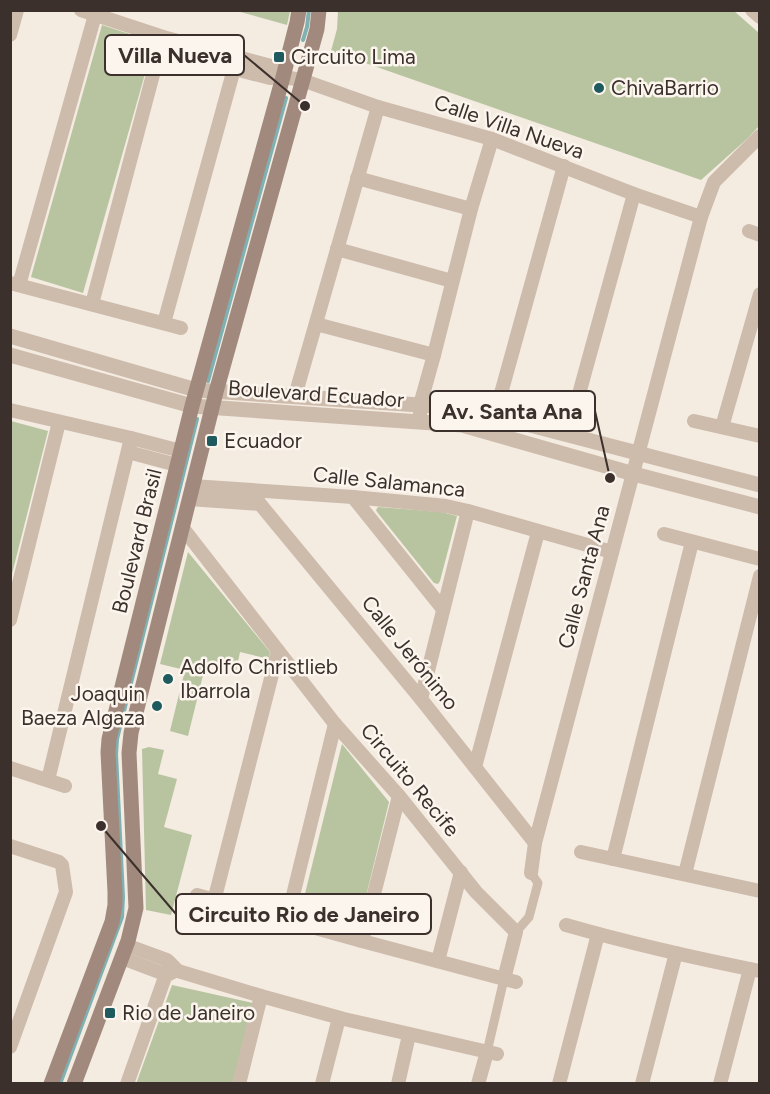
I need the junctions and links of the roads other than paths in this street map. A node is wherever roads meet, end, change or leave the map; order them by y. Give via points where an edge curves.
1 (17, 10) edge
2 (299, 10) edge
3 (319, 10) edge
4 (752, 10) edge
5 (88, 13) edge
6 (759, 17) edge
7 (10, 35) edge
8 (163, 38) junction
9 (236, 63) junction
10 (284, 77) junction
11 (302, 80) junction
12 (378, 107) junction
13 (759, 136) edge
14 (492, 139) junction
15 (564, 166) junction
16 (357, 178) junction
17 (634, 194) junction
18 (471, 209) junction
19 (701, 217) junction
20 (337, 249) junction
21 (452, 281) junction
22 (15, 284) edge
23 (759, 294) edge
24 (92, 304) junction
25 (164, 323) junction
26 (316, 324) junction
27 (181, 328) dead end
28 (10, 336) edge
29 (10, 355) edge
30 (434, 355) junction
31 (196, 390) junction
32 (216, 392) junction
33 (295, 396) junction
34 (420, 405) junction
35 (192, 406) junction
36 (212, 408) junction
37 (10, 411) edge
38 (495, 415) junction
39 (694, 421) dead end
40 (59, 422) junction
41 (420, 422) junction
42 (722, 427) junction
43 (568, 434) junction
44 (759, 436) edge
45 (129, 445) junction
46 (639, 453) junction
47 (179, 458) junction
48 (634, 474) junction
49 (759, 484) edge
50 (251, 490) junction
51 (191, 492) junction
52 (353, 497) junction
53 (260, 504) junction
54 (759, 507) edge
55 (468, 511) junction
56 (182, 527) junction
57 (538, 532) junction
58 (664, 534) dead end
59 (693, 542) junction
60 (612, 552) junction
61 (759, 558) edge
62 (759, 576) edge
63 (443, 609) junction
64 (10, 620) edge
65 (278, 651) junction
66 (421, 699) junction
67 (335, 724) junction
68 (475, 767) junction
69 (10, 768) edge
70 (48, 780) junction
71 (65, 786) dead end
72 (399, 796) junction
73 (535, 843) junction
74 (10, 846) edge
75 (581, 852) dead end
76 (613, 858) junction
77 (460, 872) junction
78 (531, 873) joint
79 (685, 874) junction
80 (759, 888) edge
81 (197, 896) dead end
82 (214, 901) junction
83 (286, 920) junction
84 (566, 925) dead end
85 (516, 932) junction
86 (598, 934) junction
87 (362, 941) junction
88 (124, 952) junction
89 (676, 953) junction
90 (438, 961) junction
91 (171, 969) junction
92 (755, 970) edge
93 (510, 980) junction
94 (261, 996) junction
95 (339, 1018) junction
96 (409, 1035) junction
97 (10, 1047) edge
98 (492, 1053) junction
99 (51, 1083) edge
100 (74, 1083) edge
101 (127, 1083) edge
102 (239, 1083) edge
103 (322, 1083) edge
104 (398, 1083) edge
105 (478, 1083) edge
106 (559, 1083) edge
107 (642, 1083) edge
108 (720, 1083) edge

1 - 7 street
2 - 10 main road, Boulevard Brasil
3 - 11 main road, Boulevard Brasil
4 - 6 street
5 - 8 street
5 - 22 street
8 - 9 street
8 - 24 street
9 - 10 street, Calle Villa Nueva via 270,78
9 - 25 street
10 - 11 street, Calle Villa Nueva
10 - 31 main road, Boulevard Brasil
11 - 12 street, Calle Villa Nueva
11 - 32 main road, Boulevard Brasil
12 - 14 street, Calle Villa Nueva
12 - 16 street
13 - 19 street, Calle Santa Ana via 714,182
14 - 15 street, Calle Villa Nueva
14 - 18 street
15 - 17 street, Calle Villa Nueva
15 - 38 street
16 - 18 street
16 - 20 street
17 - 19 street, Calle Villa Nueva
17 - 43 street
18 - 21 street
19 - 46 street, Calle Santa Ana
20 - 21 street
20 - 26 street
21 - 30 street
22 - 24 street
23 - 42 street
24 - 25 street
25 - 27 street
26 - 30 street
26 - 33 street
28 - 31 street, Boulevard Ecuador
29 - 35 street, Boulevard Ecuador
30 - 34 street
31 - 32 street, Boulevard Ecuador
31 - 35 main road, Boulevard Brasil
32 - 33 street, Boulevard Ecuador
32 - 36 main road, Boulevard Brasil
33 - 34 street, Boulevard Ecuador
34 - 38 street, Boulevard Ecuador
34 - 41 street
35 - 36 street, Boulevard Ecuador
35 - 47 main road, Boulevard Brasil
36 - 41 street, Boulevard Ecuador
36 - 51 main road, Boulevard Brasil
37 - 40 street
38 - 43 street, Boulevard Ecuador
39 - 42 street
40 - 45 street
40 - 64 street
41 - 48 street, Boulevard Ecuador via 462,425
42 - 44 street
43 - 46 street, Boulevard Ecuador
45 - 47 street
45 - 70 street
46 - 48 street, Calle Santa Ana
46 - 49 street, Boulevard Ecuador
47 - 99 main road, Boulevard Brasil via 108,752 115,905 112,922
48 - 54 street, Boulevard Ecuador
48 - 60 street, Calle Santa Ana
50 - 51 street, Calle Salamanca
50 - 52 street, Calle Salamanca
50 - 53 street, Calle Jerónimo
51 - 53 street
51 - 56 main road, Boulevard Brasil
52 - 55 street, Calle Salamanca
52 - 63 street
53 - 66 street, Calle Jerónimo
55 - 57 street, Calle Salamanca
55 - 63 street
56 - 65 street, Circuito Recife
56 - 88 main road, Boulevard Brasil via 129,744 136,908
57 - 60 street, Calle Salamanca
57 - 68 street
58 - 59 street
59 - 61 street
59 - 76 street
60 - 73 street, Calle Santa Ana
62 - 79 street
63 - 66 street
65 - 67 street, Circuito Recife
65 - 82 street
66 - 68 street, Calle Jerónimo
67 - 72 street, Circuito Recife
67 - 83 street
68 - 73 street, Calle Jerónimo
69 - 70 street
70 - 71 street
72 - 77 street, Circuito Recife
72 - 87 street
73 - 78 street, Calle Santa Ana
74 - 97 street via 62,865 66,892
75 - 76 street
76 - 79 street
77 - 85 street, Circuito Recife
77 - 90 street
78 - 85 street via 538,883 529,917
79 - 80 street
81 - 82 street
82 - 83 street
83 - 87 street
84 - 86 street
85 - 93 street
86 - 89 street
86 - 106 street
87 - 90 street
88 - 91 street
88 - 100 main road, Boulevard Brasil
89 - 92 street
89 - 107 street
90 - 93 street
91 - 94 street
91 - 101 street
92 - 108 street
93 - 98 street
94 - 95 street
94 - 102 street
95 - 96 street
95 - 103 street
96 - 98 street
96 - 104 street
98 - 105 street

